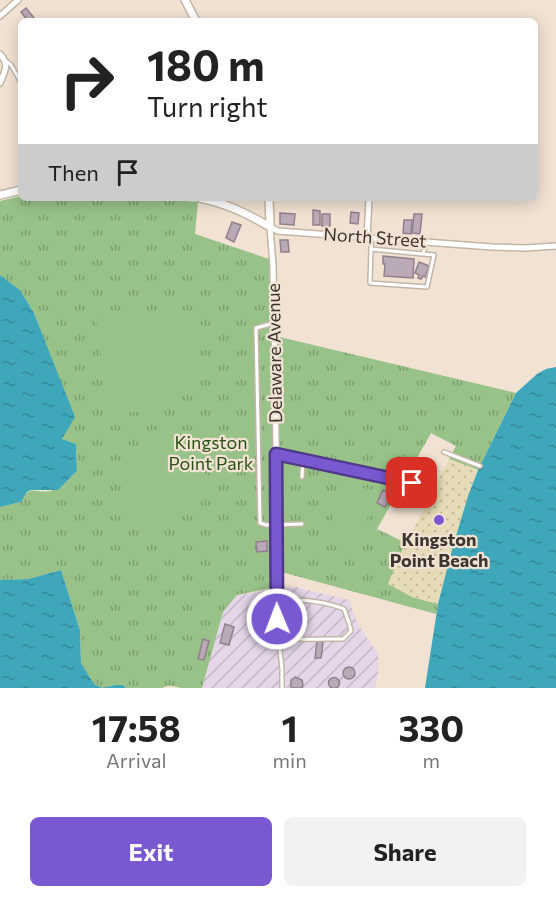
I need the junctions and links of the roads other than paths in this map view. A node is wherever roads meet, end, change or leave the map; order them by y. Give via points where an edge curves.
1 (18, 0) edge
2 (185, 0) edge
3 (0, 16) edge
4 (194, 18) edge
5 (0, 54) edge
6 (5, 60) junction
7 (18, 76) edge
8 (0, 83) edge
9 (18, 191) edge
10 (0, 195) edge
11 (214, 201) edge
12 (269, 201) edge
13 (369, 201) edge
14 (270, 227) junction
15 (369, 238) junction
16 (426, 242) junction
17 (556, 246) edge
18 (371, 249) junction
19 (423, 254) junction
20 (274, 323) junction
21 (444, 452) dead end
22 (276, 454) junction
23 (303, 460) junction
24 (480, 466) dead end
25 (302, 477) dead end
26 (426, 486) dead end
27 (302, 524) dead end
28 (277, 525) junction
29 (276, 590) joint
30 (277, 599) junction
31 (278, 633) junction
32 (282, 688) edge

1 - 3 street
2 - 4 street
5 - 6 street
6 - 7 lane
6 - 8 street
9 - 10 street
11 - 14 street, North Street
12 - 14 street, Delaware Avenue
13 - 15 street
14 - 15 street, North Street via 278,231
14 - 20 street, Delaware Avenue
15 - 16 street, North Street
15 - 18 lane
16 - 17 street, North Street
16 - 19 lane
18 - 19 lane
18 - 19 lane via 370,283 427,287 435,255
20 - 22 street, Delaware Avenue
20 - 28 lane via 256,328 256,333 260,523
21 - 24 lane
22 - 23 lane
22 - 28 street, Delaware Avenue
23 - 25 lane
23 - 26 lane
27 - 28 lane
28 - 29 street, Delaware Avenue
29 - 30 lane, Delaware Avenue
30 - 31 lane, Delaware Avenue
30 - 31 lane via 316,601 344,609 351,632 343,639 287,638
31 - 32 lane, Delaware Avenue

